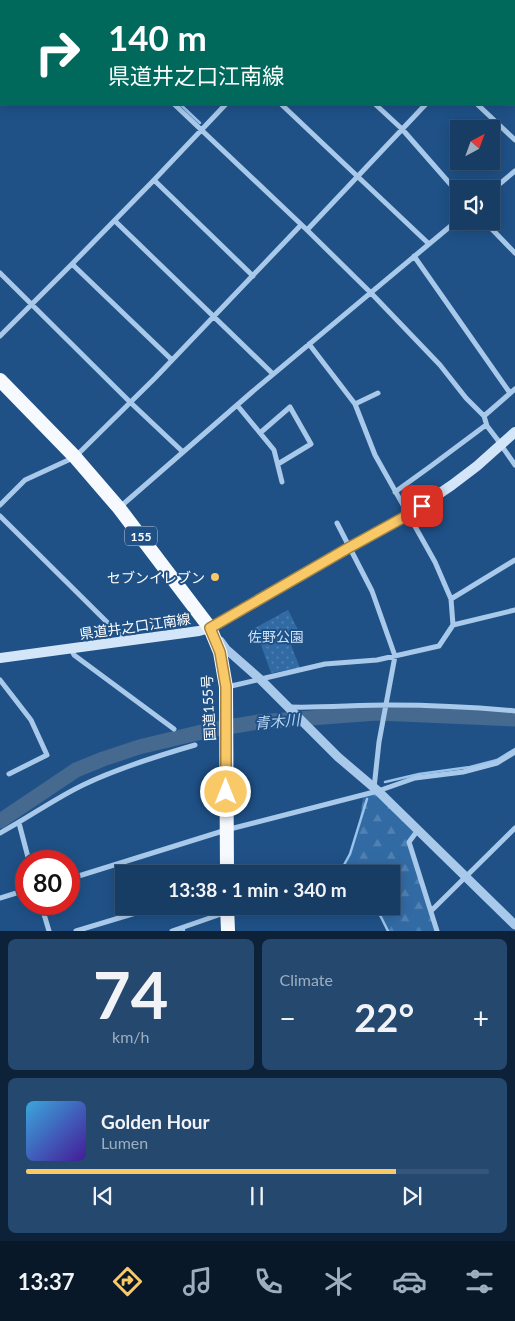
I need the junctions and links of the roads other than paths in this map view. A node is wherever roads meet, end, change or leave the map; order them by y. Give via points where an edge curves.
1 (175, 105) edge
2 (225, 105) edge
3 (282, 105) edge
4 (376, 105) edge
5 (425, 105) edge
6 (478, 105) edge
7 (201, 129) junction
8 (402, 129) junction
9 (515, 140) edge
10 (515, 171) edge
11 (357, 176) junction
12 (154, 180) junction
13 (450, 184) edge
14 (500, 184) edge
15 (114, 221) junction
16 (301, 225) junction
17 (450, 226) edge
18 (307, 230) junction
19 (493, 230) edge
20 (429, 244) junction
21 (515, 253) edge
22 (414, 256) junction
23 (72, 264) junction
24 (0, 272) edge
25 (253, 276) junction
26 (371, 293) junction
27 (32, 303) junction
28 (214, 317) junction
29 (0, 336) edge
30 (310, 344) junction
31 (172, 360) junction
32 (273, 374) junction
33 (0, 380) edge
34 (513, 391) edge
35 (378, 394) dead end
36 (130, 402) junction
37 (355, 404) junction
38 (237, 405) junction
39 (484, 416) junction
40 (486, 425) junction
41 (515, 432) edge
42 (260, 433) junction
43 (501, 445) junction
44 (183, 452) junction
45 (75, 457) junction
46 (278, 464) junction
47 (515, 465) edge
48 (282, 482) dead end
49 (395, 492) junction
50 (0, 505) edge
51 (119, 508) junction
52 (408, 515) junction
53 (0, 516) edge
54 (337, 522) dead end
55 (350, 547) junction
56 (515, 560) edge
57 (451, 599) junction
58 (515, 610) edge
59 (453, 625) junction
60 (210, 628) junction
61 (126, 641) junction
62 (70, 649) junction
63 (395, 656) junction
64 (0, 658) edge
65 (260, 679) junction
66 (0, 680) edge
67 (226, 687) junction
68 (386, 705) junction
69 (290, 709) junction
70 (515, 711) edge
71 (174, 729) dead end
72 (195, 745) dead end
73 (515, 752) edge
74 (9, 774) dead end
75 (376, 789) junction
76 (19, 823) junction
77 (515, 828) edge
78 (226, 830) junction
79 (418, 830) junction
80 (0, 834) edge
81 (26, 850) edge
82 (227, 865) edge
83 (80, 875) edge
84 (466, 877) junction
85 (15, 893) edge
86 (0, 898) edge
87 (431, 911) junction
88 (44, 915) edge
89 (129, 915) edge
90 (212, 915) edge
91 (227, 915) edge
92 (229, 915) edge
93 (515, 925) edge
94 (49, 931) edge
95 (76, 931) edge
96 (172, 931) edge
97 (228, 931) edge
98 (233, 931) edge
99 (437, 931) edge

1 - 7 street
2 - 7 street
3 - 11 street
4 - 8 street
5 - 8 street
6 - 9 street
7 - 12 street
7 - 16 street
8 - 11 street
8 - 13 street
10 - 14 street
11 - 18 street
11 - 20 street
12 - 15 street
12 - 25 street
15 - 23 street
15 - 28 street
16 - 18 street
16 - 25 street
17 - 20 street
18 - 26 street
19 - 21 street
20 - 22 street
22 - 26 street
22 - 34 street
23 - 27 street
23 - 31 street
24 - 27 street
25 - 28 street
26 - 30 street
26 - 39 street
27 - 29 street
27 - 36 street
28 - 31 street
28 - 32 street
30 - 32 street
30 - 37 street
31 - 36 street
32 - 38 street
33 - 45 highway, 国道155号 / 155
34 - 39 street
35 - 37 street
36 - 44 street
36 - 45 street
37 - 49 street via 375,455
38 - 42 street
38 - 44 street
39 - 40 street
40 - 43 street
40 - 49 street
41 - 43 main road, 県道井之口江南線
42 - 46 street via 274,450
42 - 46 street via 290,407 311,444
43 - 47 street
43 - 52 main road, 県道井之口江南線 via 478,466
44 - 51 street
45 - 50 street via 25,480
45 - 51 highway, 国道155号 / 155
46 - 48 street
49 - 52 street
51 - 60 highway, 国道155号 / 155
52 - 55 main road, 県道井之口江南線
52 - 57 street via 435,562
53 - 61 street
54 - 55 street
55 - 60 main road, 県道井之口江南線
55 - 63 street via 372,591
56 - 57 street
57 - 59 street
58 - 59 street
59 - 63 street via 439,646
60 - 61 main road, 県道井之口江南線
60 - 65 street via 226,649
60 - 67 highway, 国道155号 / 155 via 220,652
61 - 62 main road, 県道井之口江南線
62 - 64 main road, 県道井之口江南線
62 - 71 street
63 - 65 street via 324,664
63 - 68 street
65 - 67 street
65 - 69 street
66 - 74 street via 31,720 47,755
67 - 78 highway, 国道155号 / 155
68 - 69 street
68 - 70 street
68 - 75 street via 379,742
69 - 75 street
72 - 76 street via 146,759 84,784
73 - 75 street via 497,764 414,778
75 - 78 street
75 - 79 street
76 - 80 street
76 - 81 street
77 - 84 street
78 - 82 highway, 国道155号 / 155
78 - 83 street
79 - 84 street
79 - 87 street via 409,842
84 - 87 street
84 - 93 street
85 - 86 street
87 - 99 street
88 - 94 street
89 - 95 street
90 - 96 street
91 - 97 highway
92 - 98 street

